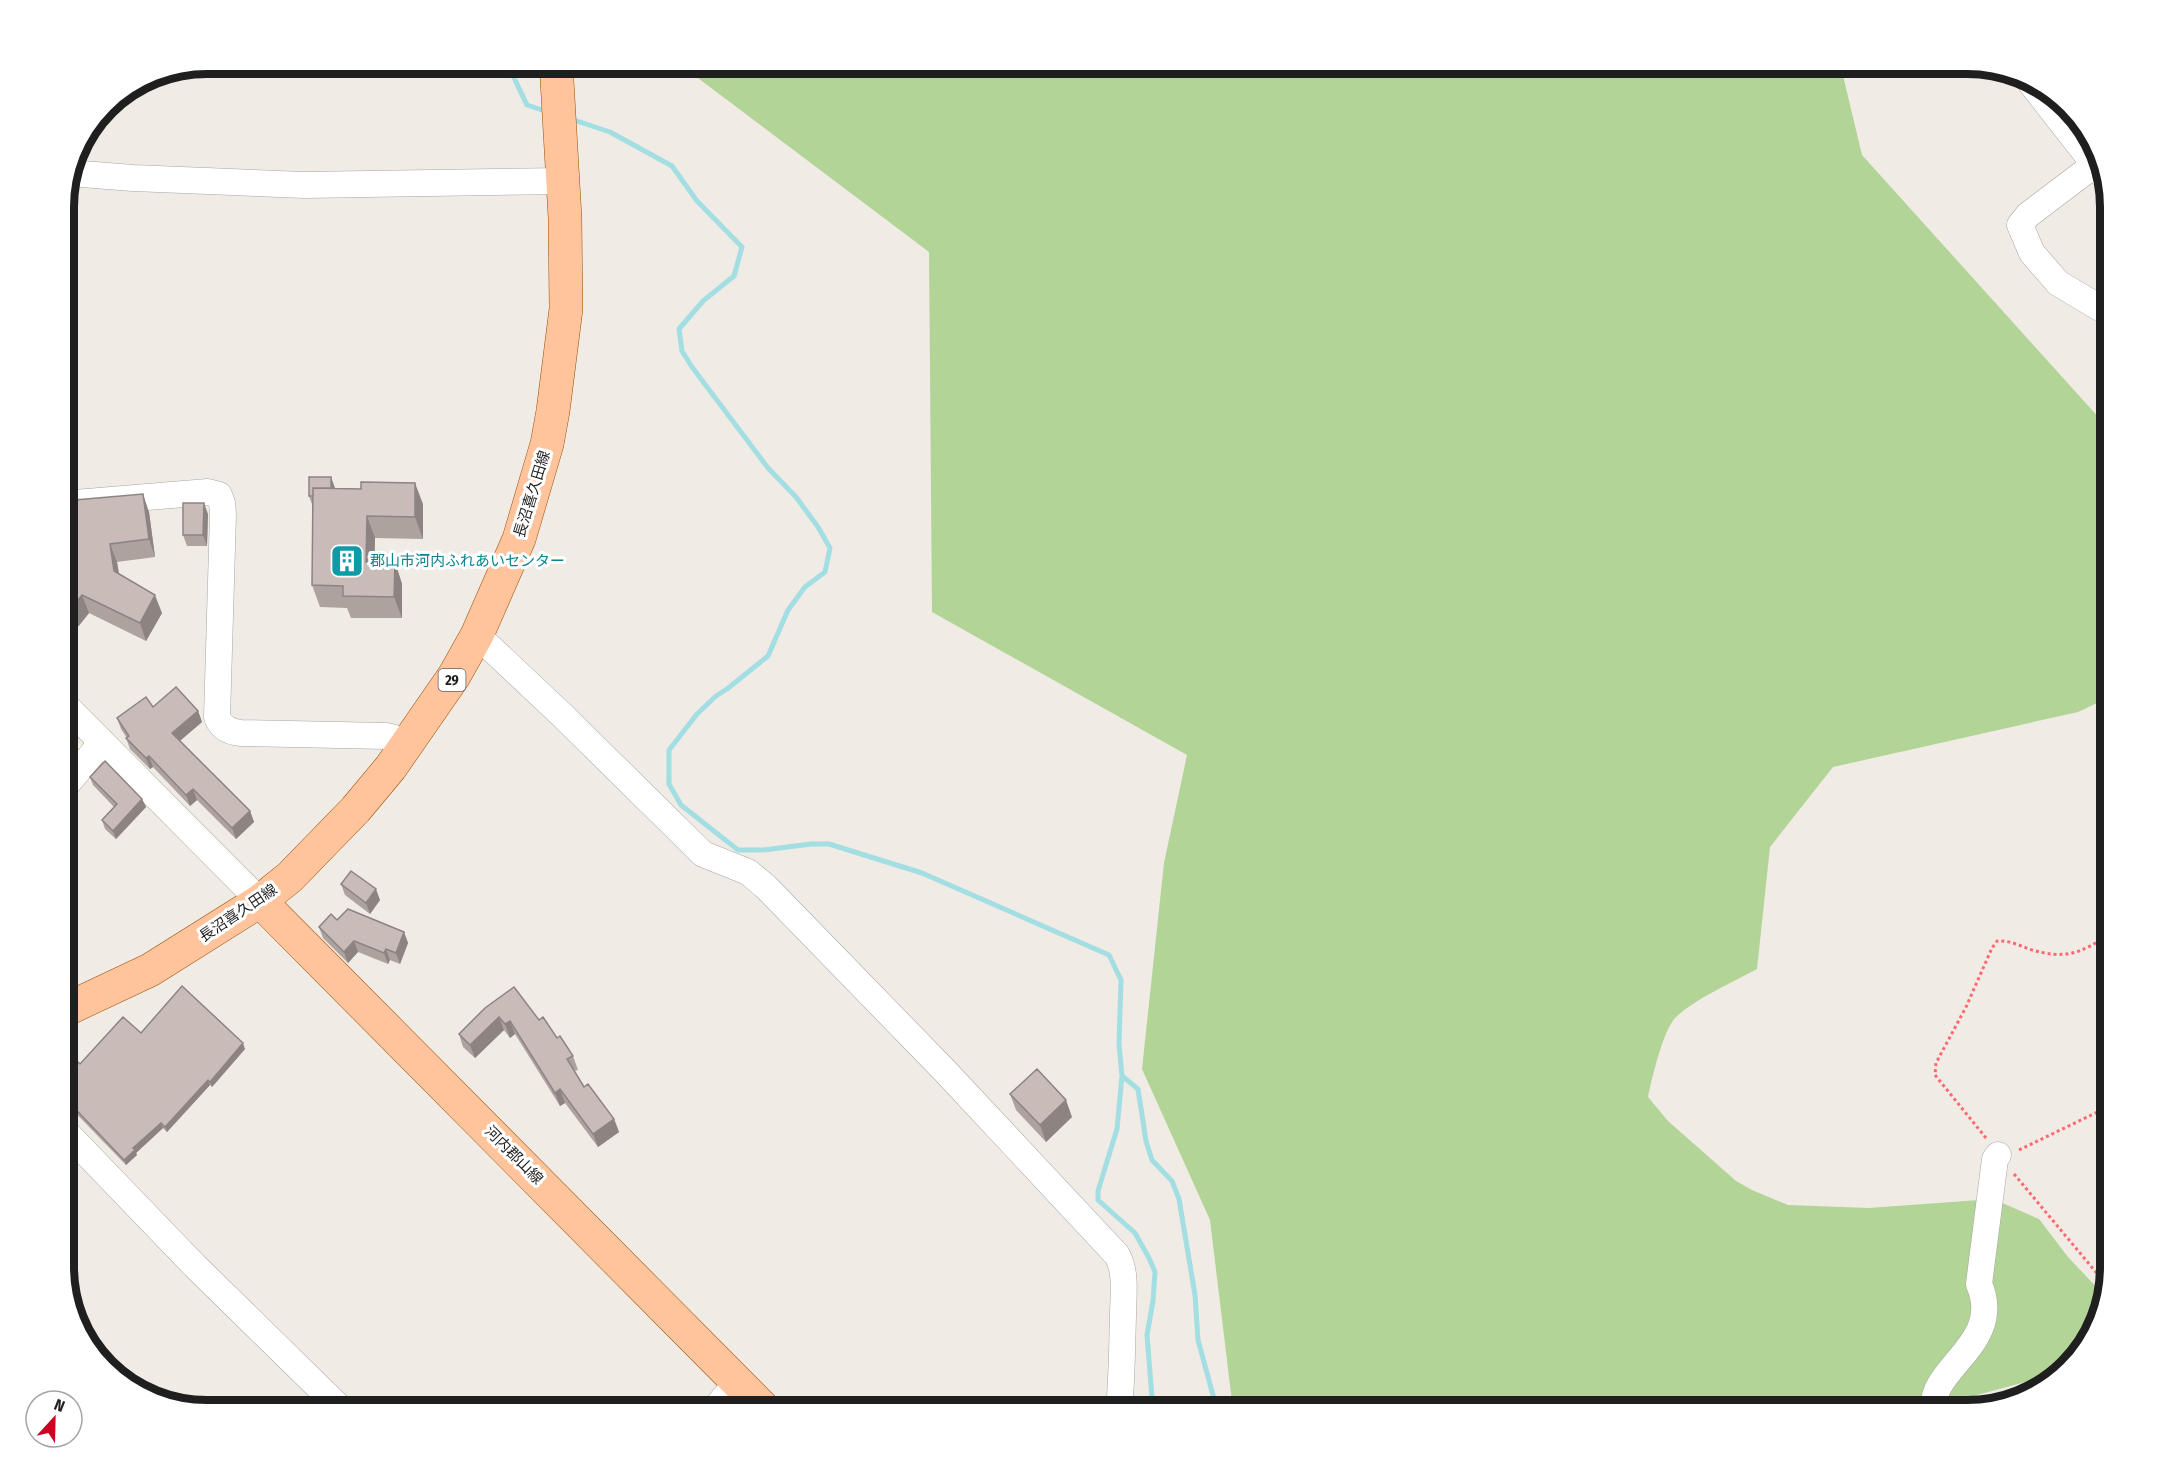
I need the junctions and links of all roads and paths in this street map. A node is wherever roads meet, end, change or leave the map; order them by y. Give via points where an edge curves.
1 (557, 74) edge
2 (2041, 96) edge
3 (2091, 161) edge
4 (2095, 172) edge
5 (78, 174) edge
6 (562, 181) junction
7 (2100, 308) edge
8 (74, 503) edge
9 (477, 635) junction
10 (74, 714) edge
11 (102, 742) junction
12 (409, 742) junction
13 (74, 776) edge
14 (260, 902) junction
15 (2100, 939) edge
16 (74, 1006) edge
17 (2100, 1111) edge
18 (74, 1140) edge
19 (2000, 1157) junction
20 (2099, 1276) edge
21 (737, 1382) junction
22 (332, 1400) edge
23 (722, 1400) edge
24 (755, 1400) edge
25 (1120, 1400) edge
26 (1935, 1400) edge

1 - 6 main road, 長沼喜久田線 / 29
2 - 3 street
4 - 7 street via 2028,215 2020,225 2032,254 2058,283
5 - 6 street via 304,185
6 - 9 main road, 長沼喜久田線 / 29 via 566,309 547,444 519,539
8 - 12 street via 208,492 219,495 223,514 218,717 221,725 241,734 387,736
9 - 12 main road, 長沼喜久田線 / 29
9 - 25 street via 703,854 748,872 766,887 1117,1255 1124,1292
10 - 11 street
11 - 13 street
11 - 14 street
12 - 14 main road, 長沼喜久田線 / 29 via 357,809
14 - 16 main road, 長沼喜久田線 / 29 via 150,970
14 - 21 main road, 河内郡山線
15 - 19 path via 2068,955 1997,941 1936,1064 1935,1075
17 - 19 path
18 - 22 street
19 - 20 path
19 - 26 street via 1995,1159 1979,1284 1985,1317
21 - 23 street
21 - 24 main road, 河内郡山線

